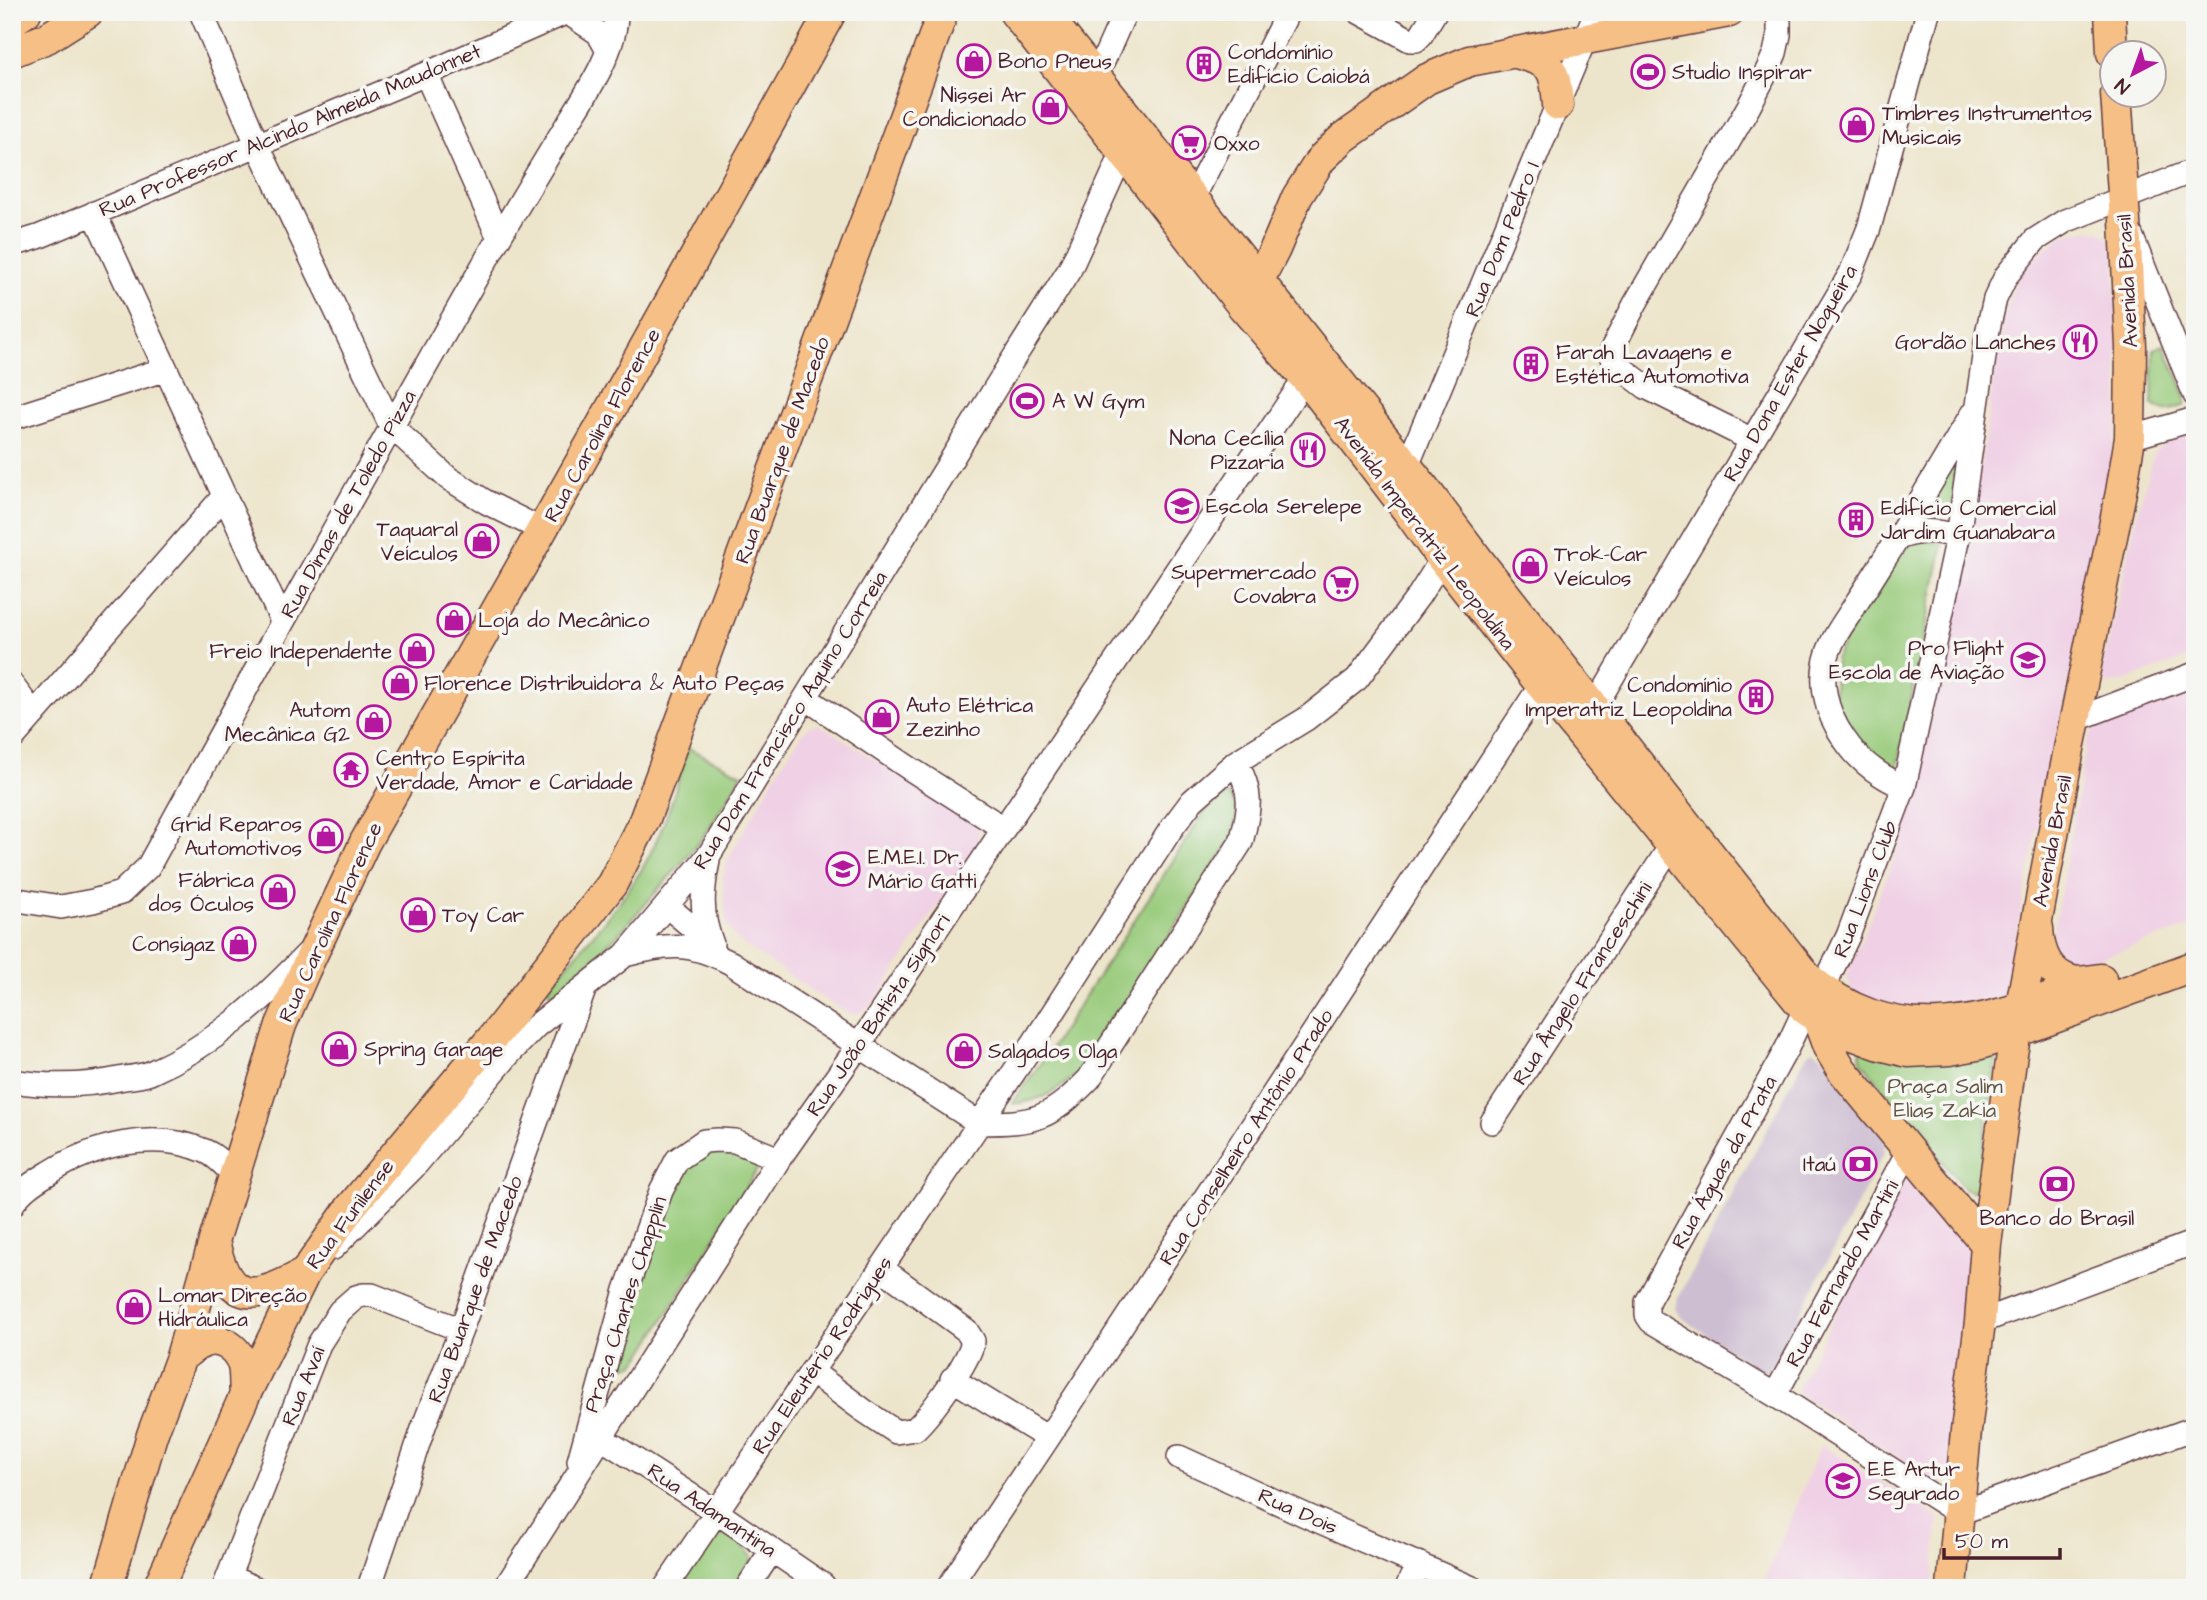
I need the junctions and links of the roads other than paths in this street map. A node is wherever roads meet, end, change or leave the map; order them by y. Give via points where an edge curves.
1 (26, 12) edge
2 (88, 12) edge
3 (201, 12) edge
4 (567, 12) edge
5 (616, 12) edge
6 (831, 12) edge
7 (943, 12) edge
8 (1014, 12) edge
9 (1044, 12) edge
10 (1125, 12) edge
11 (1288, 12) edge
12 (1359, 12) edge
13 (1435, 12) edge
14 (1596, 12) edge
15 (1610, 12) edge
16 (1728, 12) edge
17 (1777, 12) edge
18 (1928, 12) edge
19 (2110, 12) edge
20 (12, 21) edge
21 (1643, 29) junction
22 (2111, 38) edge
23 (1584, 39) junction
24 (608, 51) junction
25 (12, 52) edge
26 (1513, 52) junction
27 (426, 74) junction
28 (1096, 77) junction
29 (1558, 105) junction
30 (2117, 108) edge
31 (1135, 125) junction
32 (257, 144) junction
33 (1123, 154) junction
34 (2195, 170) edge
35 (1193, 198) junction
36 (2124, 210) junction
37 (94, 213) junction
38 (499, 238) junction
39 (12, 245) edge
40 (1251, 295) junction
41 (166, 369) junction
42 (1306, 377) junction
43 (2195, 395) edge
44 (1979, 402) junction
45 (12, 418) edge
46 (2195, 419) edge
47 (391, 426) junction
48 (2130, 438) junction
49 (1752, 440) junction
50 (1370, 462) junction
51 (1407, 466) junction
52 (224, 496) junction
53 (542, 530) junction
54 (1958, 537) junction
55 (1898, 538) junction
56 (1442, 559) junction
57 (282, 621) junction
58 (2195, 674) edge
59 (12, 685) edge
60 (1541, 685) junction
61 (806, 698) junction
62 (1594, 708) junction
63 (34, 714) junction
64 (2074, 720) junction
65 (12, 739) edge
66 (1236, 762) junction
67 (1904, 787) junction
68 (1003, 828) junction
69 (1672, 844) junction
70 (709, 855) junction
71 (612, 884) joint
72 (12, 899) edge
73 (668, 907) junction
74 (2038, 915) junction
75 (319, 941) junction
76 (712, 944) junction
77 (2195, 945) edge
78 (625, 955) junction
79 (731, 963) junction
80 (2195, 966) edge
81 (2101, 979) junction
82 (584, 990) junction
83 (1815, 1005) junction
84 (2019, 1020) junction
85 (859, 1045) junction
86 (14, 1083) edge
87 (1492, 1122) dead end
88 (979, 1123) junction
89 (1909, 1150) junction
90 (779, 1159) junction
91 (234, 1175) junction
92 (20, 1187) edge
93 (12, 1205) edge
94 (214, 1241) junction
95 (2195, 1242) edge
96 (1986, 1244) junction
97 (881, 1268) junction
98 (305, 1273) junction
99 (1980, 1322) junction
100 (461, 1330) junction
101 (181, 1357) junction
102 (603, 1368) junction
103 (812, 1372) junction
104 (952, 1379) junction
105 (635, 1383) junction
106 (245, 1395) junction
107 (1775, 1395) junction
108 (2195, 1429) edge
109 (593, 1433) junction
110 (1048, 1438) junction
111 (1179, 1457) dead end
112 (715, 1511) junction
113 (1959, 1513) junction
114 (772, 1550) junction
115 (1418, 1563) junction
116 (227, 1583) edge
117 (822, 1585) dead end
118 (107, 1588) edge
119 (158, 1588) edge
120 (255, 1588) edge
121 (369, 1588) edge
122 (505, 1588) edge
123 (665, 1588) edge
124 (747, 1588) edge
125 (948, 1588) edge
126 (1407, 1588) edge
127 (1472, 1588) edge
128 (1952, 1588) edge

1 - 20 main road
2 - 25 main road via 47,38
3 - 32 street
4 - 24 street, Rua Professor Alcindo Almeida Maudonnet via 598,33
4 - 27 street, Rua Professor Alcindo Almeida Maudonnet
5 - 24 street, Rua Dimas de Toledo Pizza
6 - 53 main road, Rua Carolina Florence
7 - 71 main road, Rua Buarque de Macedo via 671,753
8 - 33 main road, Avenida Imperatriz Leopoldina
9 - 28 main road, Avenida Imperatriz Leopoldina
10 - 28 street
11 - 35 street
12 - 13 street via 1410,40 1421,35
14 - 23 street, Rua Dom Pedro I
15 - 21 main road
16 - 21 main road
17 - 49 street via 1779,35 1768,69 1611,351 1616,364 1646,387
18 - 49 street, Rua Dona Ester Nogueira via 1865,240 1851,273
19 - 22 main road
21 - 23 main road
23 - 26 main road
23 - 29 street, Rua Dom Pedro I
24 - 38 street, Rua Dimas de Toledo Pizza
26 - 29 main road via 1549,66
26 - 40 main road via 1468,61 1427,79 1343,138 1307,178
27 - 32 street, Rua Professor Alcindo Almeida Maudonnet
27 - 38 street
28 - 31 main road, Avenida Imperatriz Leopoldina
29 - 51 street, Rua Dom Pedro I
30 - 36 main road, Avenida Brasil
31 - 33 street, Rua Dom Francisco Aquino Correia
31 - 35 main road, Avenida Imperatriz Leopoldina
32 - 37 street, Rua Professor Alcindo Almeida Maudonnet
32 - 47 street
33 - 40 main road, Avenida Imperatriz Leopoldina
33 - 61 street, Rua Dom Francisco Aquino Correia via 1070,269
34 - 36 street, Rua Lions Club
35 - 40 main road, Avenida Imperatriz Leopoldina
36 - 43 street
36 - 44 street, Rua Lions Club via 2065,221 2035,240 2012,267 1988,329
36 - 48 main road, Avenida Brasil
37 - 39 street, Rua Professor Alcindo Almeida Maudonnet
37 - 41 street
38 - 47 street, Rua Dimas de Toledo Pizza
40 - 42 main road, Avenida Imperatriz Leopoldina
40 - 51 main road, Avenida Imperatriz Leopoldina
41 - 45 street
41 - 52 street
42 - 50 main road, Avenida Imperatriz Leopoldina
42 - 68 street, Rua João Batista Signori
44 - 54 street, Rua Lions Club
44 - 55 street, Rua Lions Club
46 - 48 street
47 - 53 street via 448,478
47 - 57 street, Rua Dimas de Toledo Pizza
48 - 64 main road, Avenida Brasil
49 - 62 street, Rua Dona Ester Nogueira
50 - 51 main road
50 - 56 main road, Avenida Imperatriz Leopoldina
51 - 62 main road, Avenida Imperatriz Leopoldina
52 - 57 street
52 - 63 street
53 - 75 main road, Rua Carolina Florence via 365,842
54 - 55 street via 1919,531
54 - 67 street, Rua Lions Club
55 - 67 street, Rua Lions Club via 1831,645 1824,674 1825,704 1834,725 1872,768
56 - 60 main road, Avenida Imperatriz Leopoldina
56 - 66 street, Rua Eleutério Rodrigues via 1357,679 1306,719
57 - 72 street, Rua Dimas de Toledo Pizza via 148,867 121,893 93,901 61,907
58 - 64 street
59 - 63 street
60 - 69 main road, Avenida Imperatriz Leopoldina
60 - 110 street, Rua Conselheiro Antônio Prado
61 - 68 street
61 - 70 street, Rua Dom Francisco Aquino Correia
62 - 83 main road, Avenida Imperatriz Leopoldina via 1806,976
63 - 65 street
64 - 74 main road, Avenida Brasil
66 - 88 street, Rua Eleutério Rodrigues via 1192,801 1171,829
66 - 88 street via 1249,795 1249,816 1241,842 1089,1079 1046,1116 1014,1123
67 - 83 street, Rua Lions Club via 1849,936
68 - 85 street, Rua João Batista Signori
69 - 83 main road, Avenida Imperatriz Leopoldina
69 - 87 street, Rua Ângelo Franceschini
70 - 73 street, Rua Dom Francisco Aquino Correia
70 - 76 street via 702,888
71 - 98 main road, Rua Funilense via 498,1031 351,1207
73 - 76 street
73 - 78 street, Rua Dom Francisco Aquino Correia
74 - 81 main road via 2039,945 2058,975 2075,982
74 - 84 main road, Avenida Brasil
75 - 86 street via 232,1025 148,1074 66,1086
75 - 91 main road, Rua Carolina Florence via 281,1025
76 - 79 street
77 - 81 main road
78 - 79 street via 661,946 696,948
78 - 82 street, Rua Dom Francisco Aquino Correia
79 - 85 street
80 - 84 main road
81 - 84 main road
82 - 98 street, Rua Dom Francisco Aquino Correia via 509,1054 396,1187
82 - 100 street, Rua Buarque de Macedo
83 - 84 main road, Avenida Imperatriz Leopoldina via 1852,1007 1908,1024
83 - 84 main road, Avenida Imperatriz Leopoldina via 1828,1026 1908,1052 1977,1045
83 - 89 main road via 1828,1047 1842,1070
83 - 107 street, Rua Águas da Prata via 1647,1301 1647,1315 1661,1329
84 - 96 main road, Avenida Brasil
85 - 88 street
85 - 90 street, Rua João Batista Signori
88 - 97 street, Rua Eleutério Rodrigues
89 - 96 main road
89 - 107 street, Rua Fernando Martini
90 - 102 street, Praça Charles Chapplin via 735,1141 718,1140 704,1141 677,1160 661,1191
90 - 105 street, Rua João Batista Signori
91 - 92 street via 205,1151 159,1141 134,1142 98,1148
91 - 94 main road, Rua Carolina Florence
92 - 93 street
94 - 98 main road via 224,1275 243,1291 254,1294 279,1288
94 - 101 main road, Rua Carolina Florence
95 - 99 street
96 - 99 main road, Avenida Brasil
97 - 103 street, Rua Eleutério Rodrigues
97 - 104 street via 971,1336 972,1347
98 - 106 main road, Rua Funilense
99 - 113 main road, Avenida Brasil
100 - 116 street, Rua Avaí via 372,1295 356,1297 347,1304 318,1344
100 - 121 street, Rua Buarque de Macedo
101 - 106 main road via 204,1342 222,1341 243,1366
101 - 118 main road, Rua Carolina Florence via 152,1435
102 - 105 street
102 - 109 street, Praça Charles Chapplin
103 - 104 street via 897,1432 915,1429
103 - 112 street, Rua Eleutério Rodrigues
104 - 110 street
105 - 109 street, Rua João Batista Signori
106 - 119 main road, Rua Funilense
107 - 113 street
108 - 113 street
109 - 112 street, Rua Adamantina
109 - 122 street, Rua João Batista Signori via 575,1478
110 - 125 street, Rua Conselheiro Antônio Prado
111 - 115 street, Rua Dois
112 - 114 street, Rua Adamantina
112 - 123 street, Rua Eleutério Rodrigues
113 - 128 main road, Avenida Brasil
114 - 117 street, Rua Adamantina
114 - 124 street
115 - 126 street
115 - 127 street, Rua Dois
116 - 120 street

